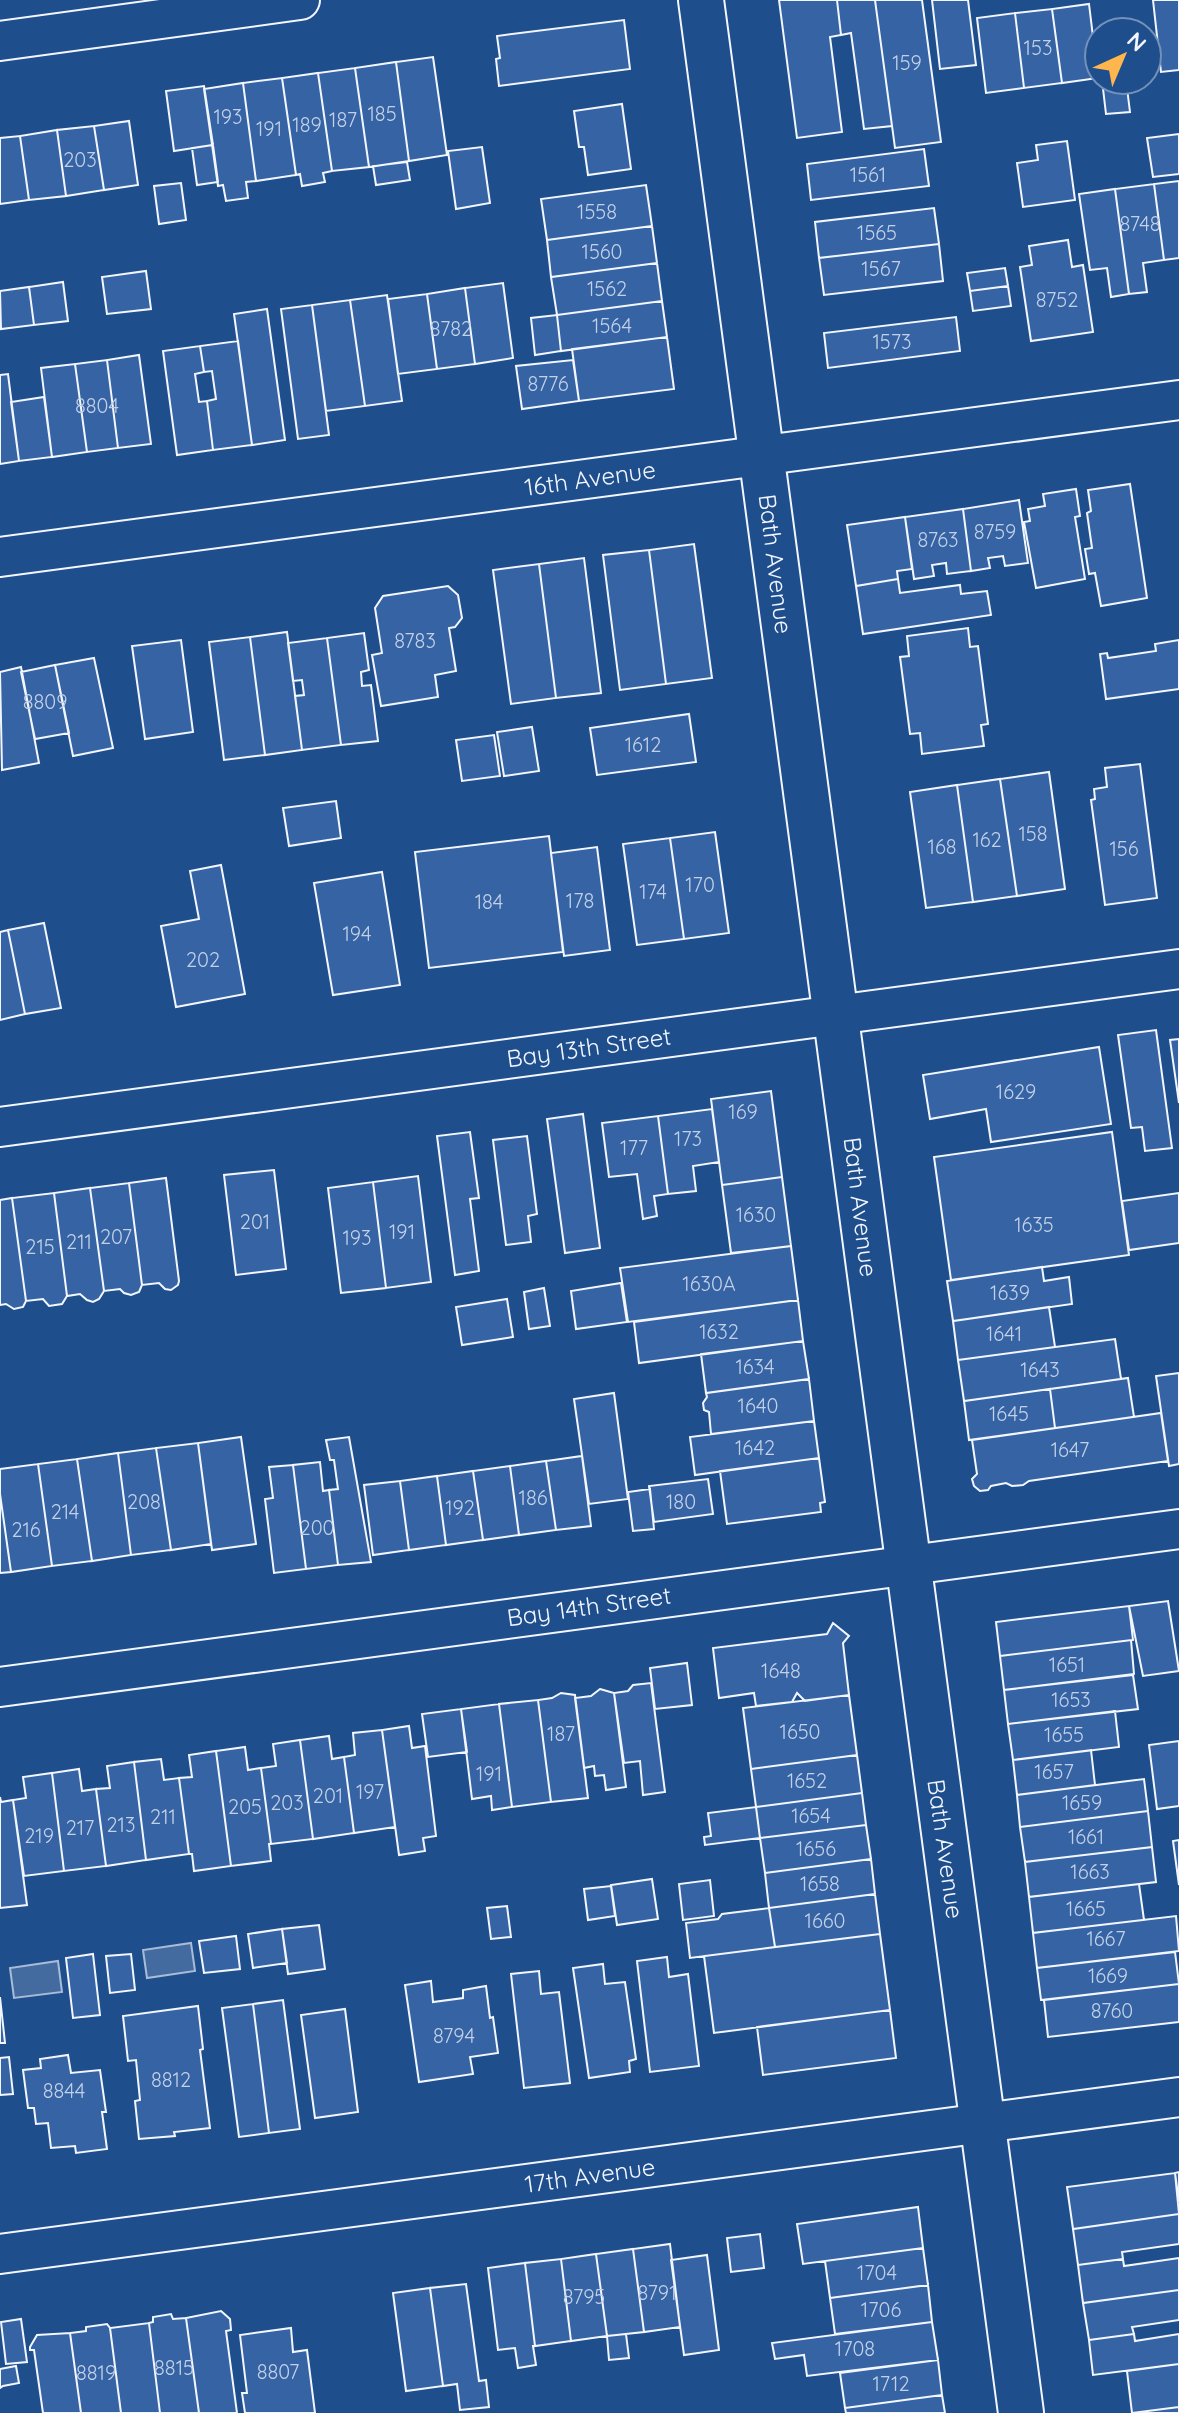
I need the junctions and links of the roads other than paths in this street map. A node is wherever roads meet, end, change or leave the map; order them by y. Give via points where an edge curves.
1 (300, 0) edge
2 (701, 0) edge
3 (0, 41) edge
4 (1179, 400) edge
5 (760, 456) junction
6 (0, 557) edge
7 (1179, 969) edge
8 (835, 1015) junction
9 (0, 1127) edge
10 (1179, 1529) edge
11 (907, 1565) junction
12 (0, 1687) edge
13 (1179, 2097) edge
14 (982, 2124) junction
15 (0, 2254) edge
16 (1021, 2413) edge

1 - 3 street
2 - 5 street, Bath Avenue
4 - 5 street, 16th Avenue
5 - 6 street, 16th Avenue
5 - 8 street, Bath Avenue
7 - 8 street, Bay 13th Street
8 - 9 street, Bay 13th Street
8 - 11 street, Bath Avenue
10 - 11 street, Bay 14th Street
11 - 12 street, Bay 14th Street
11 - 14 street, Bath Avenue
13 - 14 street, 17th Avenue
14 - 15 street, 17th Avenue
14 - 16 street, Bath Avenue

